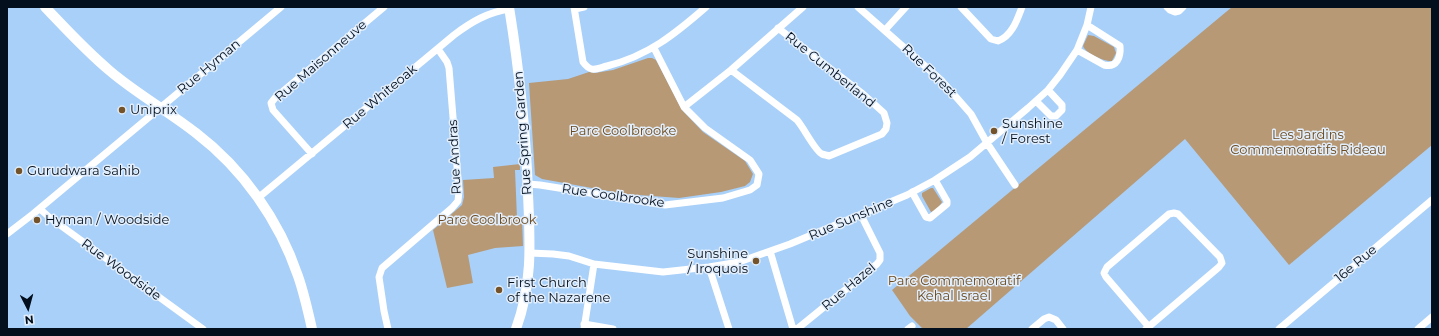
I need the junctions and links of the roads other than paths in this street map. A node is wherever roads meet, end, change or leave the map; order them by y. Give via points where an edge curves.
1 (45, 7) edge
2 (281, 7) edge
3 (384, 7) edge
4 (584, 7) edge
5 (706, 7) edge
6 (803, 7) edge
7 (858, 7) edge
8 (906, 7) edge
9 (961, 7) edge
10 (1022, 7) edge
11 (1091, 7) edge
12 (1167, 7) edge
13 (1183, 7) edge
14 (510, 8) edge
15 (575, 8) edge
16 (1087, 25) junction
17 (778, 28) junction
18 (885, 30) junction
19 (654, 48) junction
20 (438, 49) junction
21 (1077, 50) junction
22 (731, 70) junction
23 (1048, 90) junction
24 (1036, 102) junction
25 (684, 107) junction
26 (160, 108) junction
27 (987, 143) junction
28 (312, 154) junction
29 (935, 180) junction
30 (528, 184) junction
31 (1015, 185) dead end
32 (912, 192) junction
33 (258, 198) junction
34 (1432, 200) edge
35 (40, 209) junction
36 (861, 215) junction
37 (7, 234) edge
38 (770, 251) junction
39 (530, 253) junction
40 (594, 264) junction
41 (709, 267) junction
42 (1432, 317) edge
43 (584, 326) edge
44 (1148, 328) edge
45 (203, 329) edge
46 (312, 329) edge
47 (388, 329) edge
48 (516, 329) edge
49 (613, 329) edge
50 (729, 329) edge
51 (793, 329) edge
52 (797, 329) edge
53 (1032, 329) edge
54 (1063, 329) edge
55 (1279, 329) edge
56 (1418, 329) edge

1 - 26 street via 105,67
2 - 26 street, Rue Hyman
3 - 28 street, Rue Maisonneuve via 271,103 273,110
4 - 15 street
5 - 19 street
6 - 17 street
7 - 18 street, Rue Forest
8 - 18 street
9 - 10 street via 991,39 998,41 1008,36
11 - 16 street, Rue Sunshine
12 - 13 street via 1175,12
14 - 20 street, Rue Whiteoak via 474,21
14 - 30 street, Rue Spring Garden via 521,95
15 - 19 street via 583,62 587,68 593,70 624,62
16 - 21 street, Rue Sunshine
16 - 21 street via 1120,46 1120,57 1109,66
17 - 22 street
17 - 22 street, Rue Cumberland via 884,113 887,123 882,134 829,156 822,154 797,120
18 - 27 street, Rue Forest via 942,81 971,114
19 - 25 street, Rue Coolbrooke
20 - 28 street, Rue Whiteoak
20 - 47 street, Rue Andras via 449,68 458,201 382,268 379,277
21 - 23 street, Rue Sunshine
22 - 25 street
23 - 24 street, Rue Sunshine
23 - 24 street via 1062,105 1062,110 1056,116 1051,116
24 - 27 street, Rue Sunshine
25 - 30 street, Rue Coolbrooke via 705,128 750,160 758,174 757,185 750,190 723,198 665,205
26 - 33 street via 217,151
26 - 35 street, Rue Hyman
27 - 29 street, Rue Sunshine
27 - 31 street, Rue Forest
28 - 33 street, Rue Whiteoak
29 - 32 street, Rue Sunshine
29 - 32 street via 947,204 930,218 926,217
30 - 39 street, Rue Spring Garden
32 - 36 street, Rue Sunshine
33 - 46 street via 294,264
34 - 55 street, 16e Rue
35 - 37 street, Rue Hyman
35 - 45 street, Rue Woodside
36 - 38 street, Rue Sunshine
36 - 52 street, Rue Hazel via 880,253 880,260
38 - 41 street, Rue Sunshine via 739,262
38 - 51 street
39 - 40 street, Rue Sunshine via 569,256
39 - 48 street, Rue Spring Garden via 527,293
40 - 41 street, Rue Sunshine via 663,272
40 - 43 street
41 - 50 street
42 - 56 street
43 - 49 street
44 - 44 street via 1222,263 1220,257 1178,214 1174,213 1169,214 1106,267 1104,273
53 - 54 street via 1049,317 1056,320

